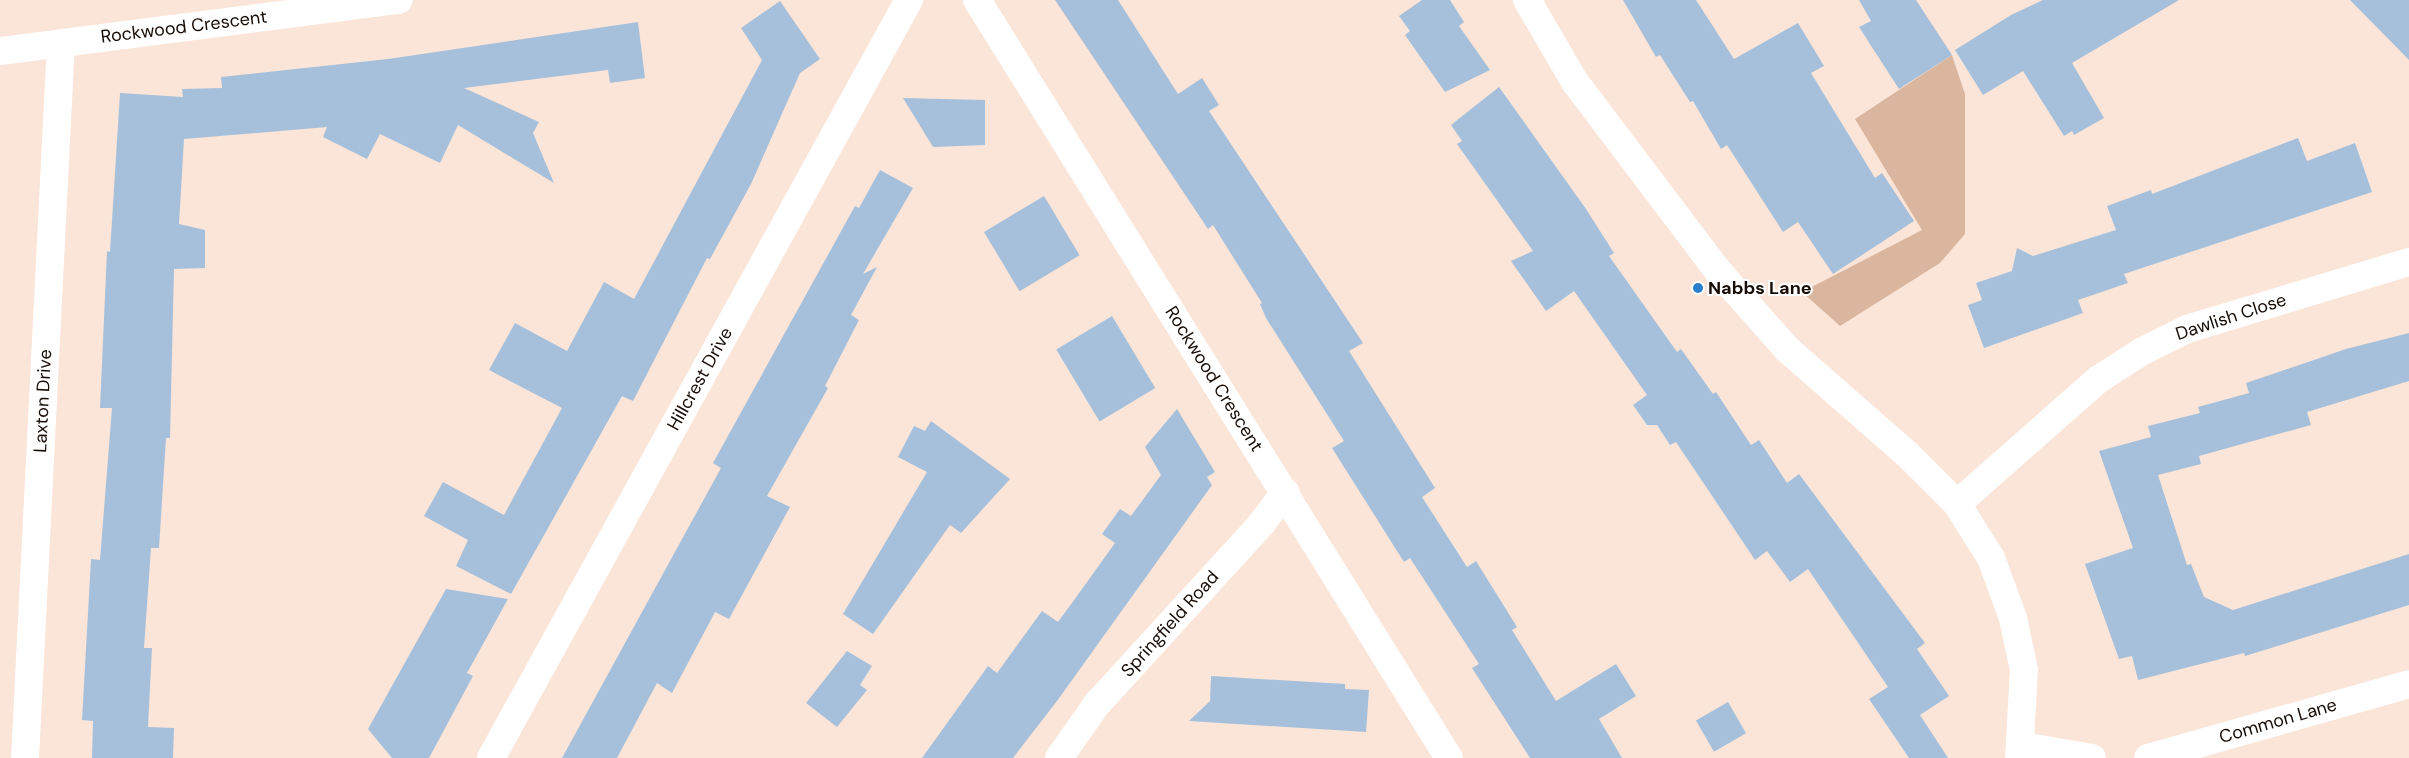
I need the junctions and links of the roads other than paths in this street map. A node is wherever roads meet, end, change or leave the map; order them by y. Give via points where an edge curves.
1 (399, 0) edge
2 (909, 0) edge
3 (977, 0) edge
4 (1527, 0) edge
5 (61, 43) junction
6 (0, 51) edge
7 (2409, 262) edge
8 (1285, 492) junction
9 (1957, 504) junction
10 (2409, 684) edge
11 (2021, 752) edge
12 (26, 758) edge
13 (491, 758) edge
14 (1059, 758) edge
15 (1449, 758) edge
16 (2092, 758) edge
17 (2148, 758) edge

1 - 5 street, Rockwood Crescent
2 - 13 street, Hillcrest Drive
3 - 8 street, Rockwood Crescent
4 - 9 street via 1575,82 1718,271 1787,349 1907,454
5 - 6 street, Rockwood Crescent
5 - 12 street, Laxton Drive
7 - 9 street, Dawlish Close via 2187,329 2140,352 2099,379
8 - 14 street, Springfield Road via 1262,523 1097,704
8 - 15 street, Rockwood Crescent
9 - 11 street via 1991,558 2013,618 2024,670
10 - 17 street, Common Lane
11 - 16 street

